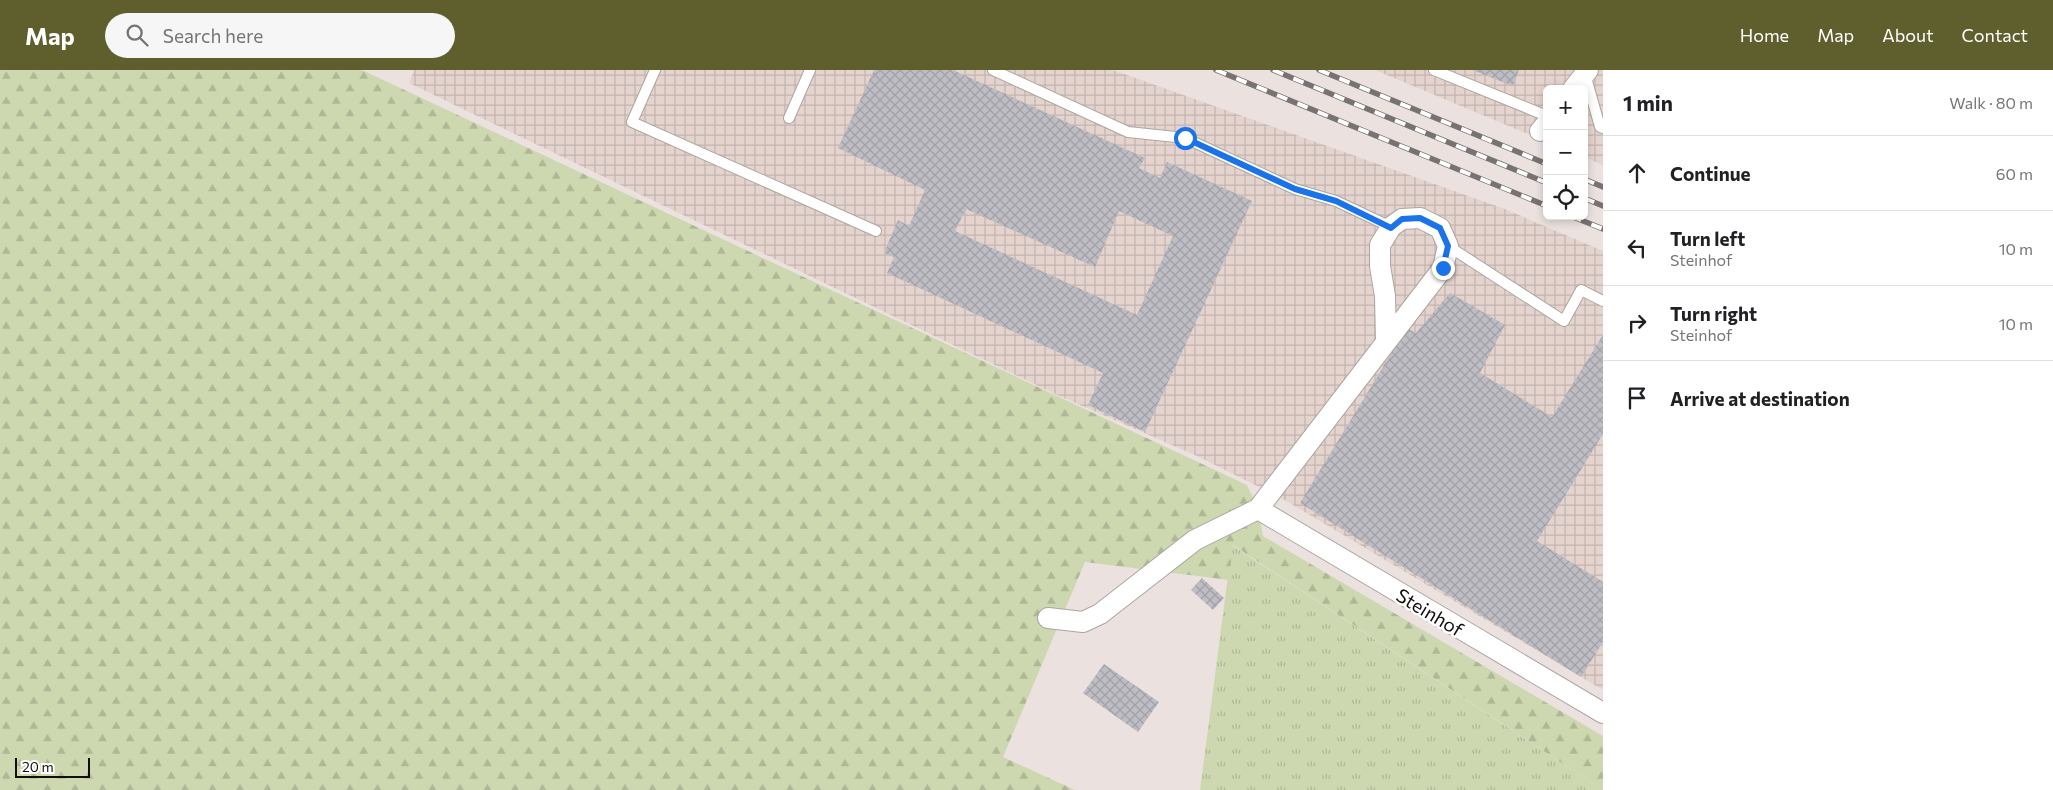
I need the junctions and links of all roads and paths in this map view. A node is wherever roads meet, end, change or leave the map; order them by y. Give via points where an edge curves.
1 (655, 70) edge
2 (810, 70) edge
3 (993, 70) edge
4 (1434, 70) edge
5 (1582, 78) edge
6 (789, 118) dead end
7 (1543, 122) edge
8 (1603, 128) edge
9 (1391, 228) junction
10 (876, 231) dead end
11 (1448, 246) junction
12 (1603, 302) edge
13 (1386, 342) junction
14 (1258, 510) junction
15 (1048, 618) dead end
16 (1603, 713) edge

1 - 10 lane via 632,122
2 - 6 lane
3 - 9 lane via 1128,132 1185,138 1295,189 1336,201
4 - 7 lane
5 - 8 lane
9 - 11 street via 1402,219 1420,218 1440,228
9 - 13 street via 1380,245 1386,296
11 - 12 lane via 1564,321 1581,290
11 - 13 street via 1443,268
13 - 14 street
14 - 15 street via 1195,540 1100,614 1083,622
14 - 16 street, Steinhof

